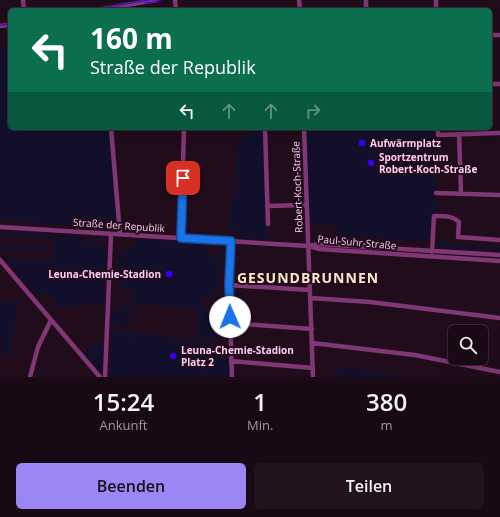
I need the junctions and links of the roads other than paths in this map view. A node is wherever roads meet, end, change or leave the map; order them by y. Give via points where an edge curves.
1 (156, 0) edge
2 (112, 8) edge
3 (111, 130) edge
4 (184, 130) edge
5 (265, 130) edge
6 (304, 130) edge
7 (438, 130) edge
8 (500, 133) edge
9 (459, 134) junction
10 (436, 193) dead end
11 (461, 193) junction
12 (500, 195) edge
13 (307, 205) junction
14 (267, 206) junction
15 (268, 224) dead end
16 (0, 227) edge
17 (111, 234) junction
18 (120, 234) junction
19 (181, 238) junction
20 (500, 240) edge
21 (231, 241) junction
22 (308, 246) junction
23 (432, 251) junction
24 (500, 255) edge
25 (432, 256) junction
26 (0, 260) edge
27 (500, 261) edge
28 (229, 285) junction
29 (310, 290) junction
30 (310, 298) junction
31 (500, 318) edge
32 (51, 320) junction
33 (230, 324) junction
34 (312, 329) junction
35 (312, 343) junction
36 (231, 361) junction
37 (313, 368) junction
38 (500, 372) edge
39 (30, 377) edge
40 (100, 377) edge
41 (105, 377) edge
42 (232, 377) edge
43 (313, 377) edge

1 - 2 street
3 - 18 street
4 - 19 street
5 - 14 street
6 - 13 street, Robert-Koch-Straße
7 - 9 street via 438,135
8 - 9 street
9 - 11 street
10 - 11 street
11 - 12 street
13 - 14 street
13 - 22 street, Robert-Koch-Straße
14 - 15 street
16 - 17 street, Straße der Republik
17 - 18 street, Straße der Republik
17 - 41 street
18 - 19 street, Straße der Republik
19 - 21 street, Straße der Republik
20 - 23 street via 458,237 458,222 455,218 434,216
21 - 22 street, Straße der Republik
21 - 28 street
22 - 23 street, Paul-Suhr-Straße via 319,244
22 - 25 street, Paul-Suhr-Straße via 318,249
22 - 29 street, Robert-Koch-Straße
23 - 24 street, Paul-Suhr-Straße
23 - 25 street
25 - 27 street, Paul-Suhr-Straße
26 - 32 street
28 - 29 street
28 - 33 street
29 - 30 street, Robert-Koch-Straße
30 - 31 street via 370,302
30 - 34 street, Robert-Koch-Straße
32 - 39 street via 38,347
32 - 40 street
33 - 34 street
33 - 36 street
34 - 35 street, Robert-Koch-Straße
35 - 37 street, Robert-Koch-Straße
35 - 38 street via 415,355
36 - 37 street
36 - 42 street
37 - 43 street, Robert-Koch-Straße

